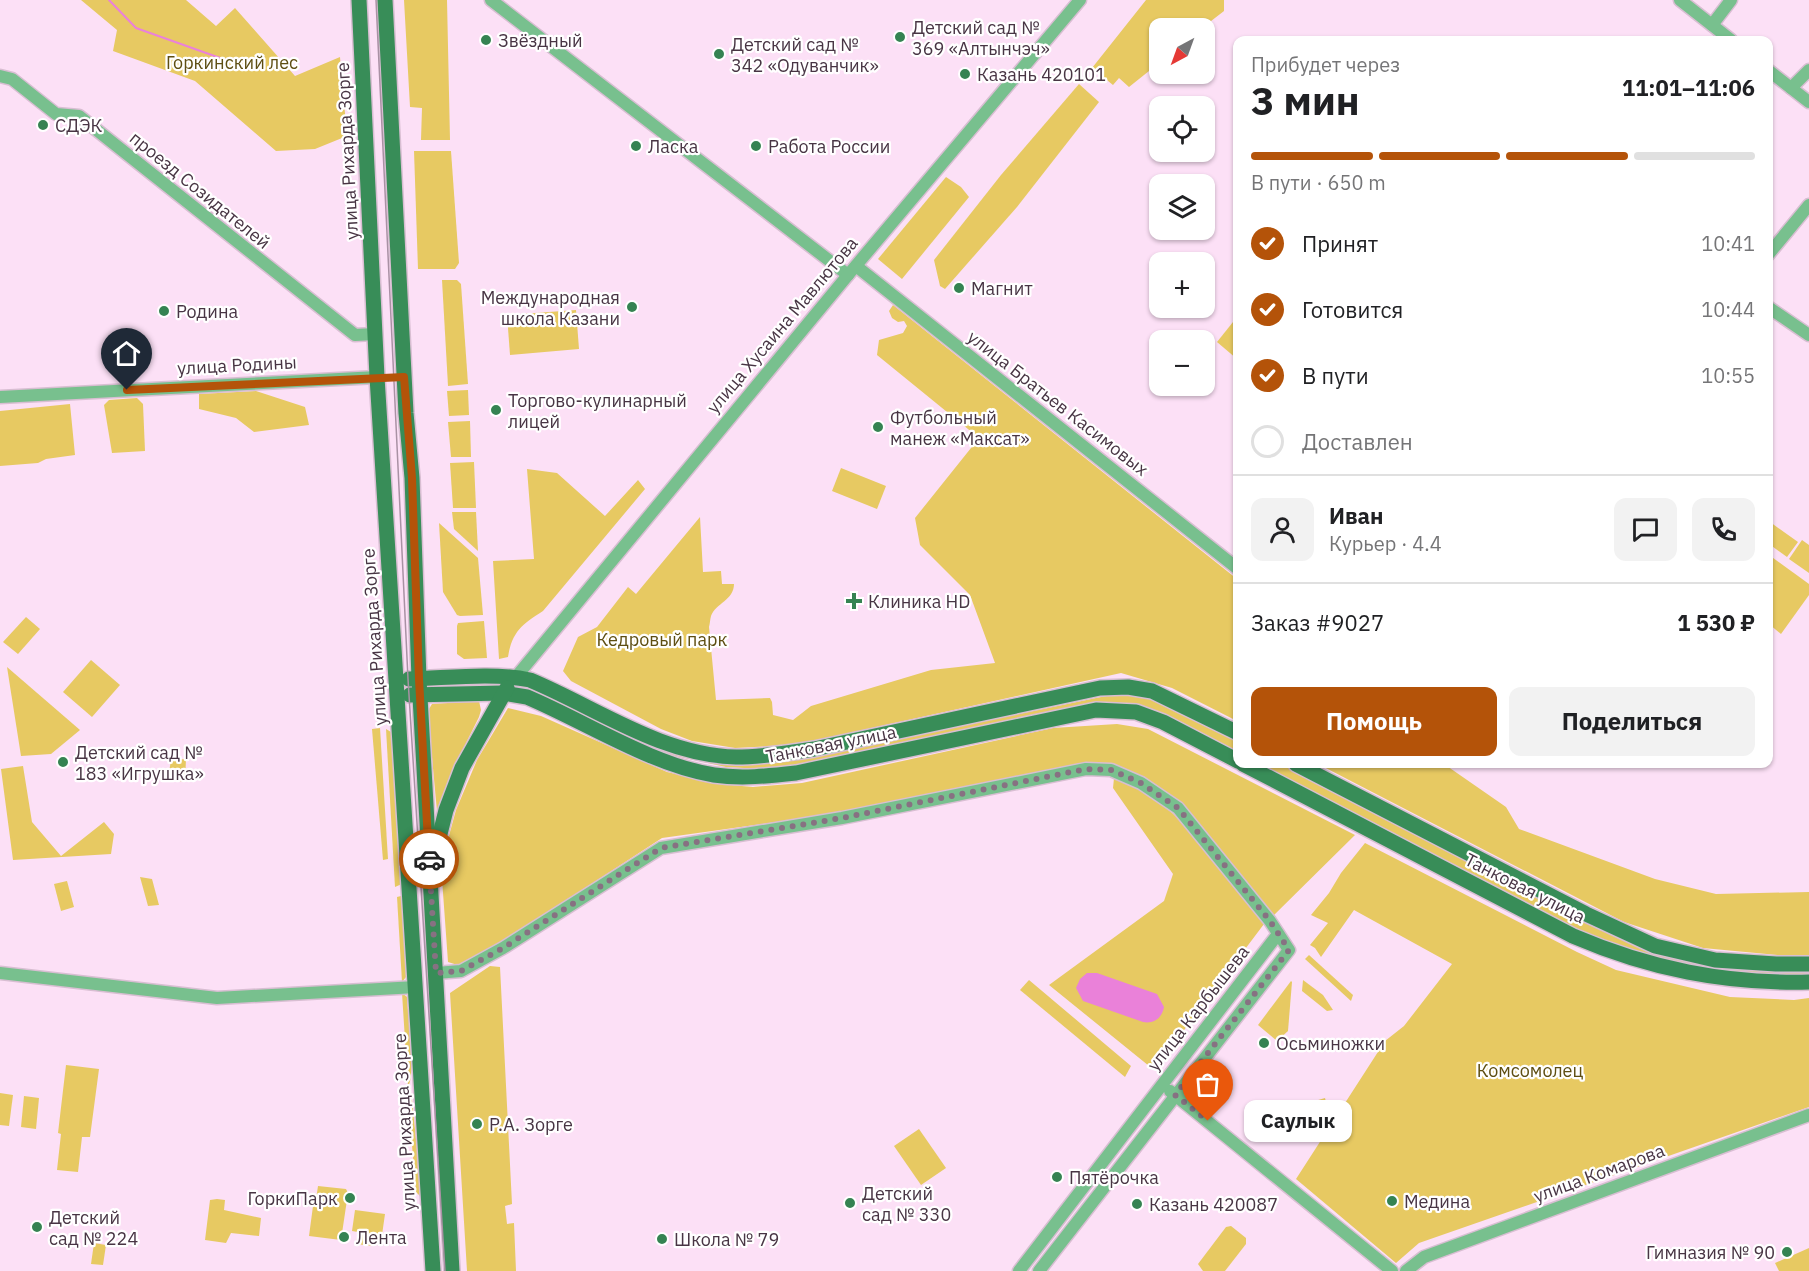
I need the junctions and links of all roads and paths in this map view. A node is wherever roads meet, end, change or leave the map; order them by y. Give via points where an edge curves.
1 (359, 0) edge
2 (385, 0) edge
3 (491, 0) edge
4 (1080, 0) edge
5 (1680, 0) edge
6 (1731, 0) edge
7 (1712, 25) junction
8 (1726, 36) edge
9 (1809, 70) edge
10 (1773, 74) edge
11 (0, 76) edge
12 (1791, 88) junction
13 (1809, 102) edge
14 (1809, 205) edge
15 (1773, 249) edge
16 (852, 270) junction
17 (1773, 310) edge
18 (375, 334) junction
19 (1809, 335) edge
20 (377, 377) junction
21 (404, 377) junction
22 (0, 397) edge
23 (1233, 565) edge
24 (516, 677) junction
25 (397, 679) junction
26 (419, 686) junction
27 (503, 693) junction
28 (398, 695) junction
29 (1233, 730) edge
30 (1233, 758) edge
31 (1251, 768) edge
32 (1304, 768) edge
33 (430, 872) junction
34 (1278, 934) junction
35 (1809, 964) edge
36 (0, 973) edge
37 (436, 973) junction
38 (1809, 982) edge
39 (416, 987) junction
40 (1162, 1084) junction
41 (1175, 1095) junction
42 (1809, 1115) edge
43 (433, 1271) edge
44 (452, 1271) edge
45 (1019, 1271) edge
46 (1039, 1271) edge
47 (1392, 1271) edge
48 (1406, 1271) edge

1 - 18 main road, улица Рихарда Зорге
2 - 21 main road
3 - 16 street, улица Братьев Касимовых
4 - 16 street, улица Хусаина Мавлютова
5 - 7 street
6 - 7 street
7 - 8 street
9 - 12 street
10 - 12 street
11 - 18 street, проезд Созидателей via 12,79 56,114 79,116 355,335
12 - 13 street
14 - 15 street
16 - 23 street, улица Братьев Касимовых
16 - 24 street, улица Хусаина Мавлютова
17 - 19 street
18 - 20 main road, улица Рихарда Зорге
20 - 21 main road, улица Родины
20 - 22 street, улица Родины
20 - 25 main road, улица Рихарда Зорге
21 - 26 main road via 412,478
24 - 26 main road, Танковая улица
24 - 27 main road, улица Хусаина Мавлютова
24 - 29 main road, Танковая улица via 546,687 654,739 734,757 814,749 1100,688 1141,688 1163,695
25 - 26 main road, Танковая улица
25 - 28 main road, улица Рихарда Зорге
26 - 27 main road, Танковая улица
26 - 28 main road, Танковая улица
26 - 33 main road
27 - 30 main road, Танковая улица via 539,702 670,764 714,775 758,777 796,773 1096,710 1136,712
27 - 33 main road, улица Хусаина Мавлютова via 462,768
28 - 39 main road, улица Рихарда Зорге
31 - 38 main road, Танковая улица via 1603,949 1648,964 1712,977
32 - 35 main road, Танковая улица via 1655,946 1715,960
33 - 37 main road
34 - 37 street via 1178,808 1141,783 1111,770 1086,769 842,818 661,848 503,948 461,971
34 - 40 street, улица Карбышева
34 - 41 street, улица Карбышева via 1289,950
36 - 39 street via 217,998
37 - 44 main road
39 - 43 main road, улица Рихарда Зорге
40 - 41 street
40 - 45 street, улица Карбышева
41 - 46 street, улица Карбышева
41 - 47 street
42 - 48 street, улица Комарова via 1424,1257

